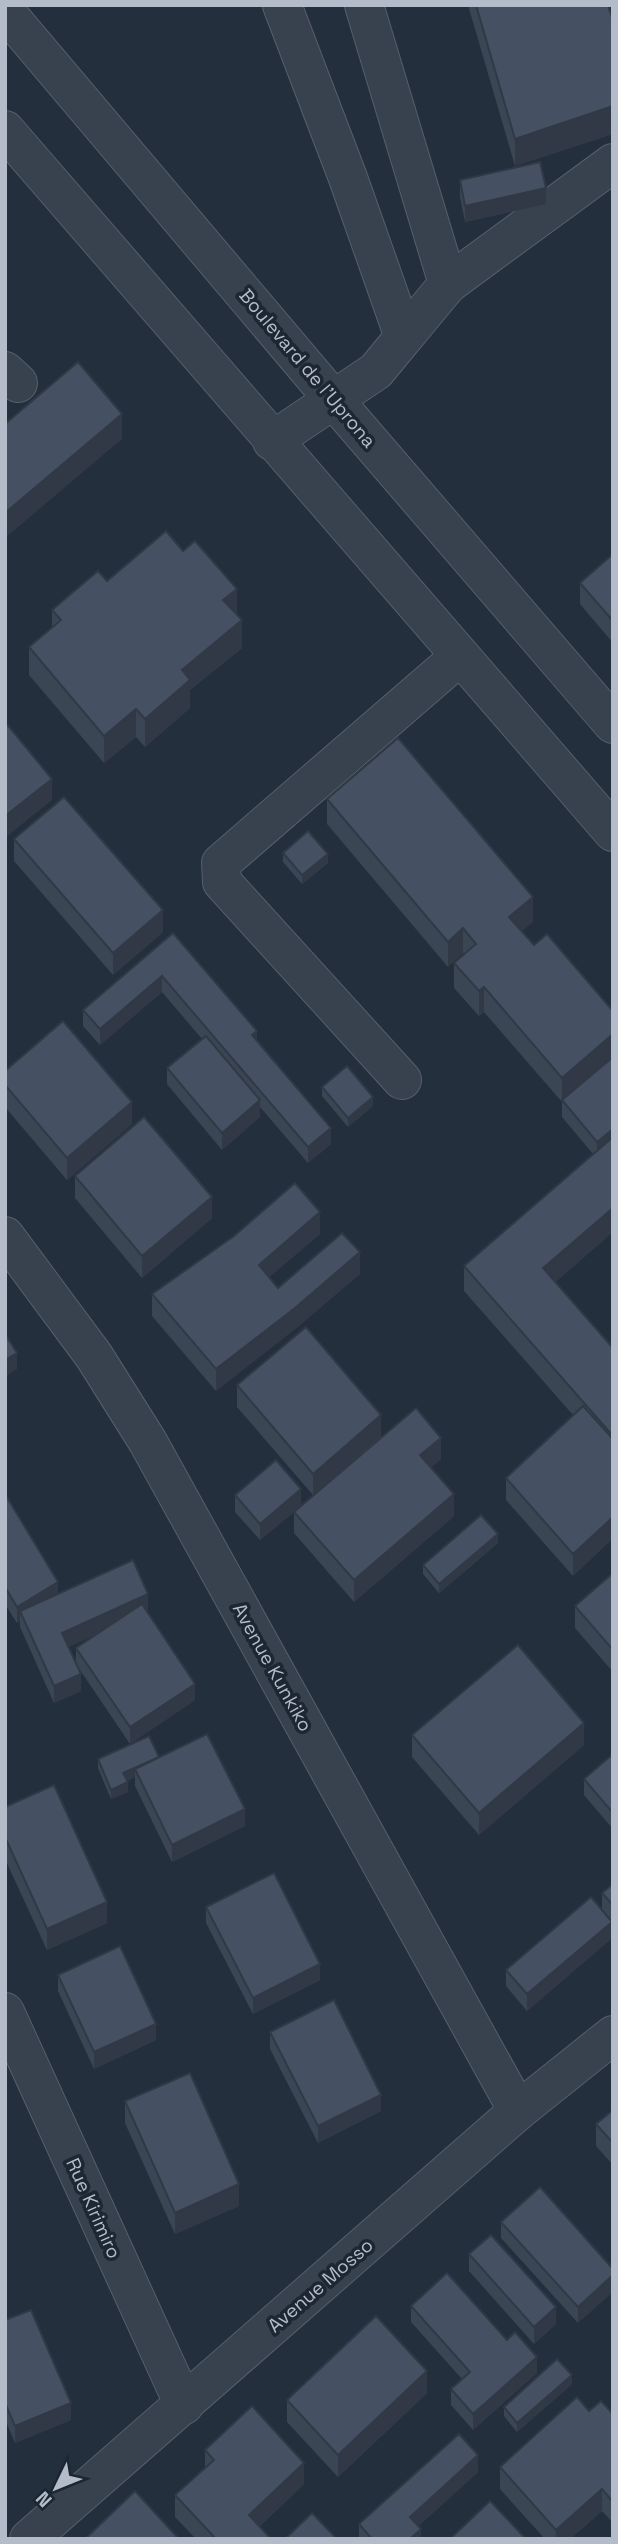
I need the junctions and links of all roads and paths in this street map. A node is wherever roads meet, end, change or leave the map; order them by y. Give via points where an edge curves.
1 (282, 5) edge
2 (364, 5) edge
3 (18, 20) edge
4 (5, 130) edge
5 (613, 163) edge
6 (448, 284) junction
7 (404, 337) junction
8 (334, 400) junction
9 (272, 440) junction
10 (460, 657) junction
11 (613, 724) edge
12 (613, 832) edge
13 (402, 1080) dead end
14 (5, 1236) edge
15 (5, 2012) edge
16 (613, 2035) edge
17 (518, 2111) junction
18 (184, 2405) junction
19 (29, 2539) edge

1 - 7 street
2 - 6 street
3 - 8 street, Boulevard de l'Uprona
4 - 9 street
5 - 6 street
6 - 7 street
7 - 8 street via 376,370
8 - 9 street
8 - 11 street, Boulevard de l'Uprona
9 - 10 street
10 - 12 street
10 - 13 street via 221,863 222,882
14 - 17 street, Avenue Kunkiko via 94,1356 148,1442
15 - 18 street, Rue Kirimiro
16 - 17 street, Avenue Mosso
17 - 18 street, Avenue Mosso
18 - 19 street, Avenue Mosso

